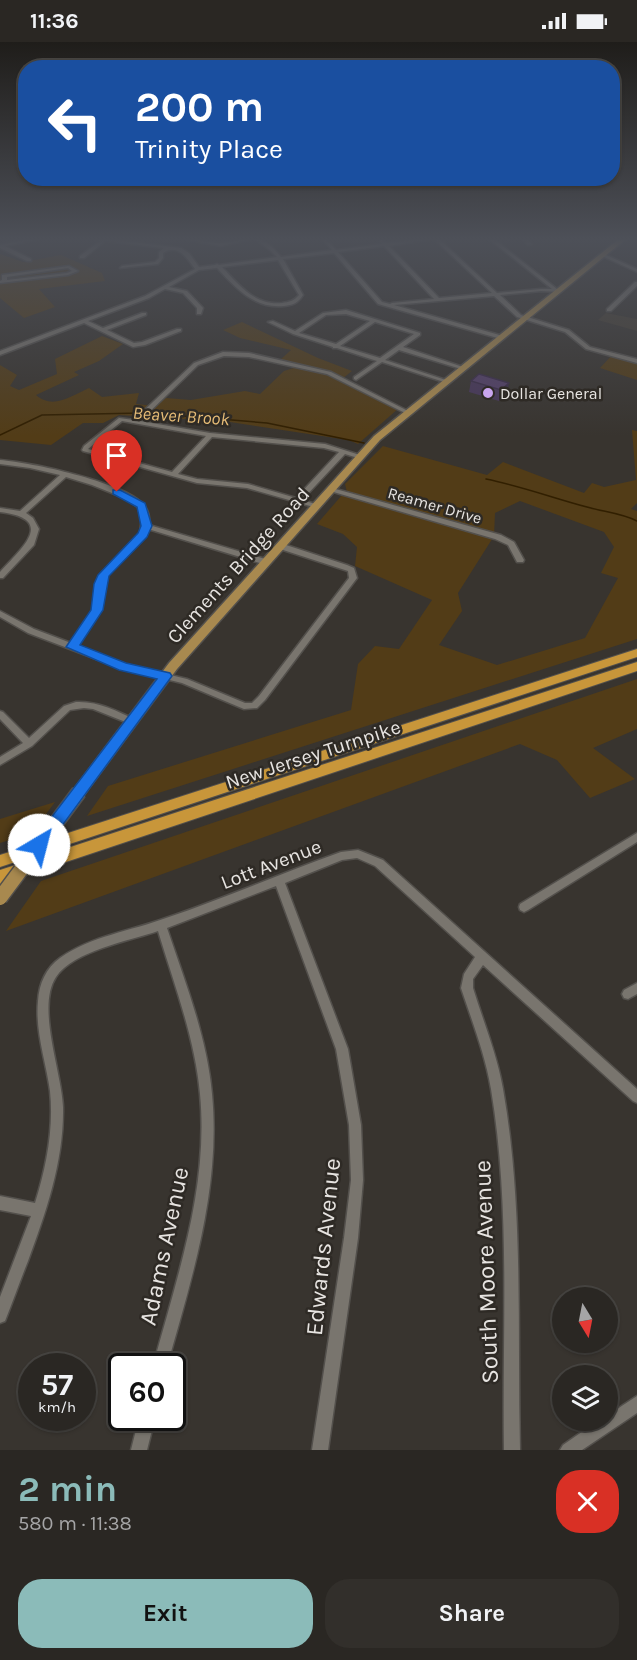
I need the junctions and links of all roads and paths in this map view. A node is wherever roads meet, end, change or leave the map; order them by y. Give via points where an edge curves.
1 (127, 305) edge
2 (197, 305) edge
3 (385, 305) edge
4 (507, 305) edge
5 (542, 305) edge
6 (614, 305) edge
7 (609, 310) dead end
8 (199, 313) dead end
9 (144, 314) dead end
10 (525, 318) junction
11 (375, 320) junction
12 (84, 321) junction
13 (272, 322) dead end
14 (103, 330) junction
15 (179, 330) dead end
16 (295, 333) junction
17 (501, 337) junction
18 (336, 346) junction
19 (399, 348) junction
20 (0, 353) edge
21 (381, 361) junction
22 (637, 361) edge
23 (463, 368) junction
24 (356, 378) dead end
25 (446, 381) junction
26 (407, 412) junction
27 (136, 421) junction
28 (210, 435) junction
29 (343, 452) junction
30 (361, 457) junction
31 (0, 462) edge
32 (174, 474) junction
33 (64, 475) junction
34 (332, 490) junction
35 (298, 500) junction
36 (317, 506) junction
37 (0, 510) edge
38 (22, 513) junction
39 (146, 526) junction
40 (280, 546) junction
41 (520, 560) dead end
42 (266, 562) junction
43 (0, 576) edge
44 (0, 614) edge
45 (72, 647) junction
46 (637, 653) edge
47 (637, 666) edge
48 (166, 676) junction
49 (0, 714) edge
50 (133, 722) junction
51 (29, 744) junction
52 (0, 761) edge
53 (637, 837) edge
54 (0, 861) edge
55 (0, 877) edge
56 (279, 881) junction
57 (0, 898) edge
58 (524, 907) dead end
59 (161, 925) junction
60 (482, 957) junction
61 (637, 1097) edge
62 (0, 1203) edge
63 (39, 1211) junction
64 (0, 1316) edge
65 (163, 1353) edge
66 (637, 1404) edge
67 (144, 1431) edge
68 (139, 1450) edge
69 (320, 1450) edge
70 (512, 1450) edge
71 (568, 1450) edge

1 - 12 street
2 - 8 street
3 - 17 street
4 - 10 street
5 - 10 main road, Clements Bridge Road
6 - 7 street
9 - 14 street
10 - 17 main road, Clements Bridge Road
10 - 22 street via 567,331 588,348
11 - 16 street via 346,312 325,314
11 - 18 street
11 - 19 street via 418,334
12 - 14 street
12 - 20 street
13 - 16 street
14 - 15 street via 133,345
16 - 18 street
17 - 23 main road, Clements Bridge Road
18 - 21 street
19 - 21 street
19 - 23 street
21 - 24 street
21 - 25 street
23 - 25 main road, Clements Bridge Road
25 - 26 main road, Clements Bridge Road
26 - 27 street via 329,373 249,355 223,354 196,364
26 - 30 main road, Clements Bridge Road
27 - 28 street
27 - 32 street via 117,421 86,450
28 - 29 street via 325,446
28 - 32 street
29 - 30 street
29 - 35 street
30 - 34 main road, Clements Bridge Road
31 - 33 street
32 - 35 street via 197,481 248,486
33 - 38 street
33 - 39 street via 134,499 141,505
34 - 36 main road, Clements Bridge Road
34 - 41 street, Reamer Drive via 498,537 511,544
35 - 36 street
36 - 40 main road, Clements Bridge Road
37 - 38 street
38 - 43 street via 34,524 34,535
39 - 42 street
39 - 45 street via 104,575 97,610
40 - 42 main road, Clements Bridge Road
40 - 48 street via 344,567 353,578 262,699 254,706 244,706
42 - 48 main road, Clements Bridge Road
44 - 45 street
45 - 48 street via 123,666
46 - 54 highway, New Jersey Turnpike
47 - 55 highway, New Jersey Turnpike
48 - 50 main road, Clements Bridge Road
49 - 51 street
50 - 51 street via 97,706 74,706
50 - 57 main road, Clements Bridge Road, bridge
51 - 52 street
53 - 58 street
56 - 59 street, Lott Avenue
56 - 60 street, Lott Avenue via 341,856 367,856
56 - 69 street, Edwards Avenue via 342,1049 355,1125 357,1180 351,1238
59 - 63 street, Lott Avenue via 68,960 50,976 42,1010 57,1083 58,1116
59 - 65 street, Adams Avenue via 198,1044 206,1094 207,1143 201,1201
60 - 61 street, Lott Avenue
60 - 70 street, South Moore Avenue via 468,978 468,988 496,1087 506,1156 511,1212
62 - 63 street
63 - 64 street
66 - 71 street
67 - 68 street

